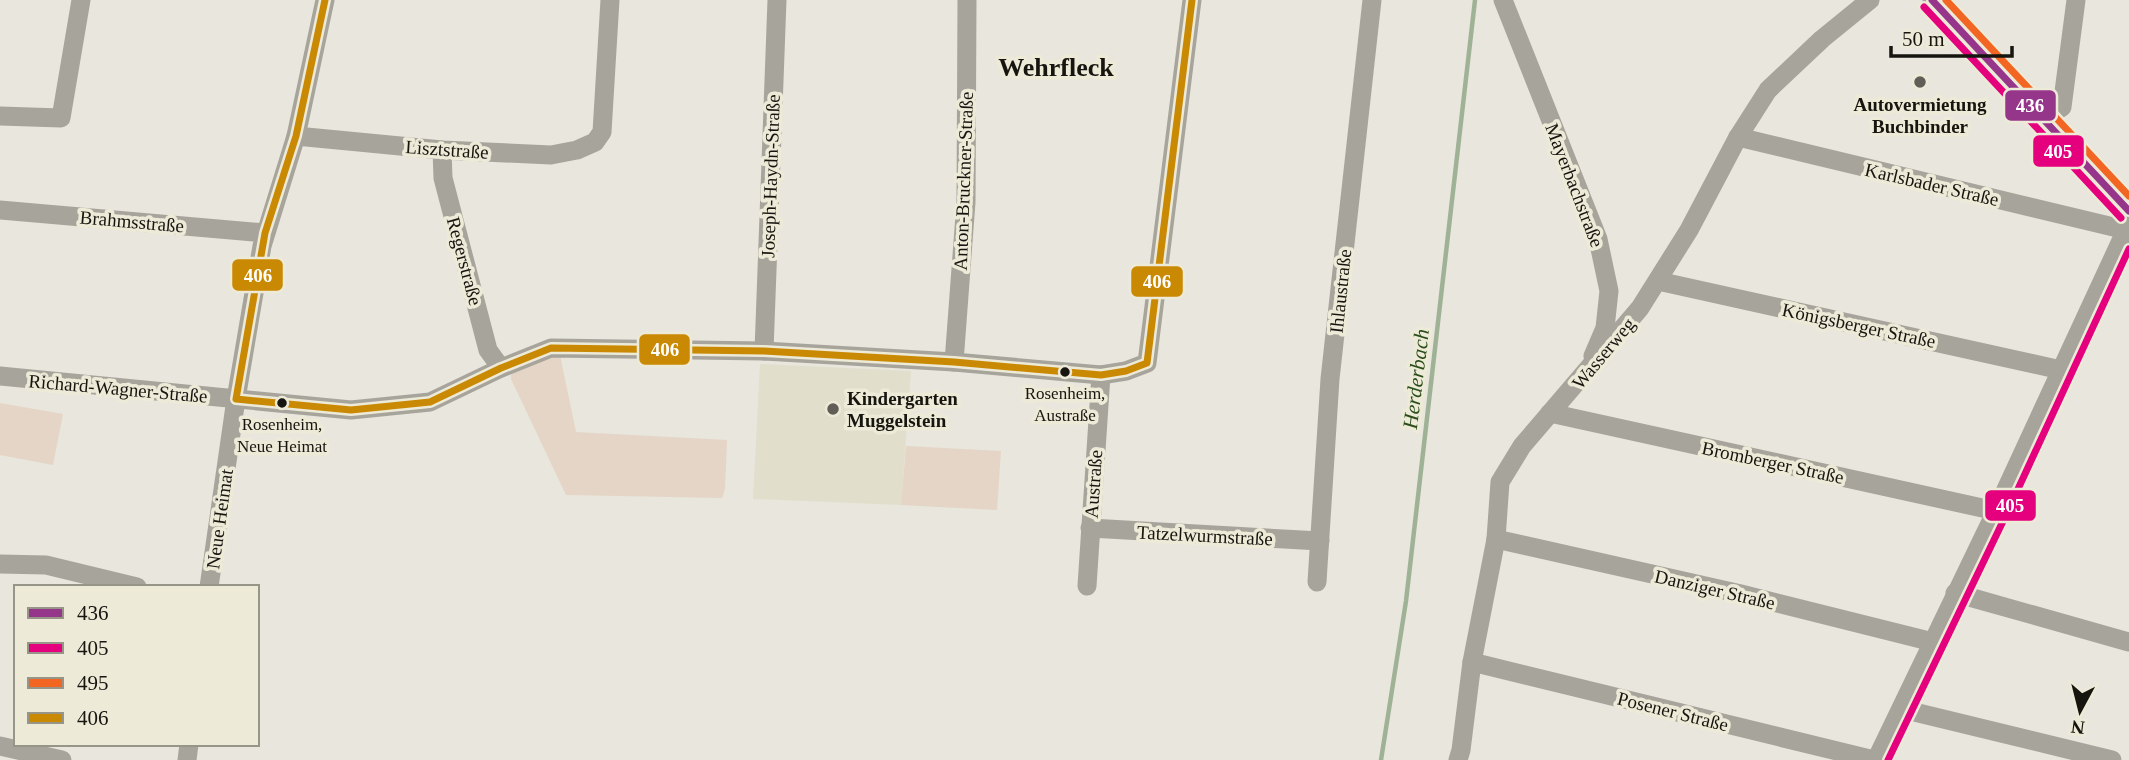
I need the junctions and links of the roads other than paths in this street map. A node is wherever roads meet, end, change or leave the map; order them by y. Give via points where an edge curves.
1 (81, 0) edge
2 (325, 0) edge
3 (610, 0) edge
4 (777, 0) edge
5 (967, 0) edge
6 (1192, 0) edge
7 (1372, 0) edge
8 (1503, 0) edge
9 (1870, 0) edge
10 (1932, 0) edge
11 (2076, 0) edge
12 (0, 116) edge
13 (2044, 120) junction
14 (296, 136) junction
15 (1738, 137) junction
16 (442, 150) junction
17 (0, 210) edge
18 (2128, 223) edge
19 (265, 233) junction
20 (1658, 281) junction
21 (764, 351) junction
22 (954, 362) junction
23 (501, 368) junction
24 (2061, 370) junction
25 (1586, 373) junction
26 (1101, 375) junction
27 (0, 376) edge
28 (236, 399) junction
29 (1550, 413) junction
30 (1996, 511) junction
31 (1090, 528) junction
32 (1496, 539) junction
33 (1320, 541) junction
34 (0, 564) edge
35 (1317, 582) dead end
36 (129, 585) edge
37 (209, 585) edge
38 (1087, 586) dead end
39 (1955, 593) junction
40 (1933, 642) junction
41 (2129, 642) edge
42 (1472, 662) junction
43 (1902, 709) junction
44 (0, 746) edge
45 (62, 760) edge
46 (1458, 760) edge
47 (1875, 760) edge
48 (2112, 760) edge

1 - 12 street via 61,118
2 - 14 street, Neue Heimat
3 - 16 street, Lisztstraße via 601,132 595,142 551,155
4 - 21 street, Joseph-Haydn-Straße
5 - 22 street, Anton-Bruckner-Straße via 966,202
6 - 26 street via 1147,363
7 - 33 street, Ihlaustraße via 1330,379
8 - 25 street, Mayerbachstraße via 1601,252 1609,291 1605,327
9 - 15 street, Wasserweg via 1768,90
10 - 13 street
11 - 13 street via 2062,107
13 - 18 street
14 - 16 street, Lisztstraße
14 - 19 street, Neue Heimat
15 - 18 street, Karlsbader Straße
15 - 20 street, Wasserweg
16 - 23 street, Regerstraße via 443,177 488,350
17 - 19 street, Brahmsstraße
18 - 24 street
19 - 28 street, Neue Heimat
20 - 24 street, Königsberger Straße
20 - 25 street, Wasserweg
21 - 22 street, Richard-Wagner-Straße
21 - 23 street, Richard-Wagner-Straße via 551,348
22 - 26 street, Richard-Wagner-Straße
23 - 28 street, Richard-Wagner-Straße via 430,402 351,410
24 - 30 street
25 - 29 street, Wasserweg
26 - 31 street, Austraße
27 - 28 street, Richard-Wagner-Straße
28 - 37 street, Neue Heimat
29 - 30 street, Bromberger Straße
29 - 32 street, Wasserweg via 1500,482
30 - 39 street
31 - 33 street, Tatzelwurmstraße
31 - 38 street, Austraße
32 - 40 street, Danziger Straße
32 - 42 street, Wasserweg
33 - 35 street, Ihlaustraße
34 - 36 street via 46,565
39 - 40 street
39 - 41 street
40 - 43 street
42 - 46 street, Wasserweg
42 - 47 street, Posener Straße
43 - 47 street
43 - 48 street
44 - 45 street

